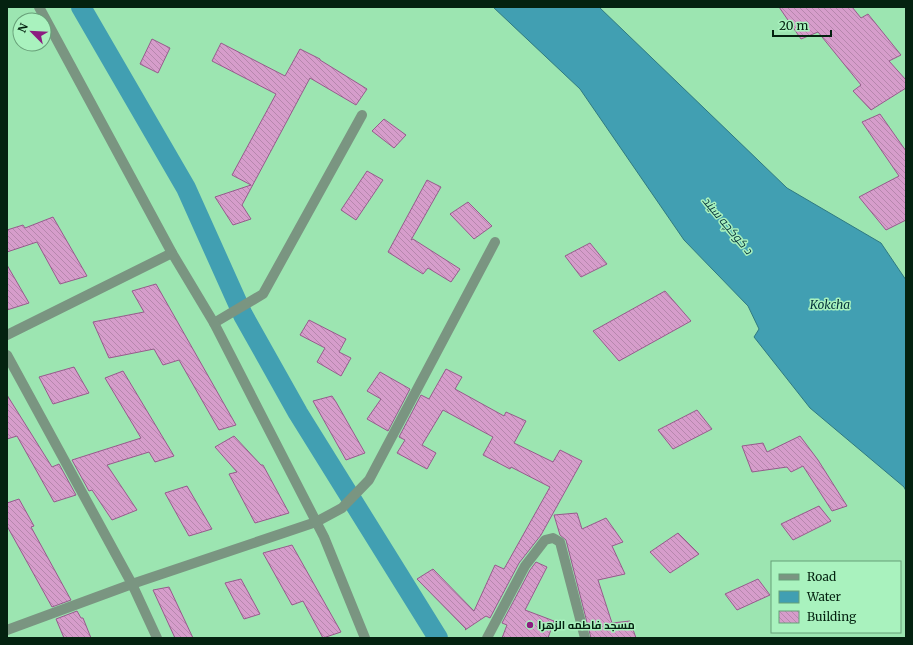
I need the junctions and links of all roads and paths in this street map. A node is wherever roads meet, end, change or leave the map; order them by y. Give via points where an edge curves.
1 (39, 7) edge
2 (362, 115) dead end
3 (495, 242) dead end
4 (172, 253) junction
5 (214, 323) junction
6 (7, 335) edge
7 (7, 355) edge
8 (316, 522) junction
9 (132, 584) junction
10 (7, 630) edge
11 (157, 638) edge
12 (365, 638) edge
13 (487, 638) edge
14 (585, 638) edge

1 - 4 street
2 - 5 street via 263,294
3 - 8 street via 369,480 342,508
4 - 5 street
4 - 6 street
5 - 8 street
7 - 9 street
8 - 9 street
8 - 12 street
9 - 10 street
9 - 11 street
13 - 14 street via 526,566 545,540 553,538 560,542

